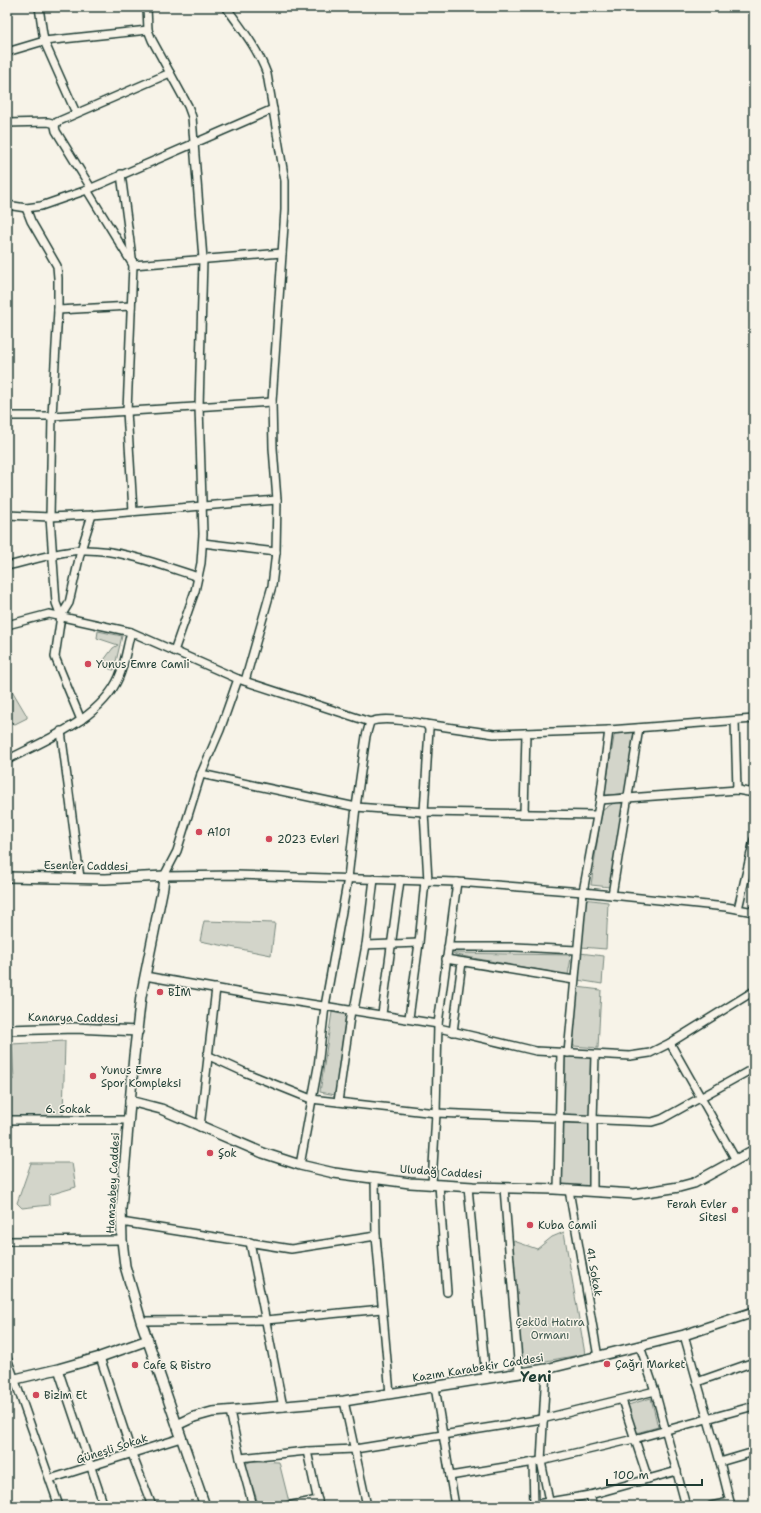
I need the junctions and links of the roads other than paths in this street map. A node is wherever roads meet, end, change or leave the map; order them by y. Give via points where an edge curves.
1 (39, 7) edge
2 (147, 7) edge
3 (226, 7) edge
4 (148, 30) junction
5 (44, 41) junction
6 (7, 52) edge
7 (170, 72) junction
8 (273, 109) junction
9 (76, 113) junction
10 (7, 123) edge
11 (56, 124) junction
12 (193, 143) junction
13 (121, 174) junction
14 (89, 189) junction
15 (7, 205) edge
16 (26, 208) junction
17 (282, 253) junction
18 (203, 259) junction
19 (133, 264) junction
20 (131, 306) junction
21 (58, 310) junction
22 (272, 402) junction
23 (199, 406) junction
24 (127, 411) junction
25 (7, 416) edge
26 (52, 416) junction
27 (277, 500) junction
28 (203, 506) junction
29 (133, 511) junction
30 (7, 515) edge
31 (92, 515) junction
32 (50, 517) junction
33 (203, 543) junction
34 (81, 550) junction
35 (276, 552) junction
36 (53, 555) junction
37 (7, 566) edge
38 (198, 577) junction
39 (61, 616) junction
40 (7, 625) edge
41 (131, 632) junction
42 (174, 651) junction
43 (242, 680) junction
44 (754, 719) edge
45 (81, 720) junction
46 (735, 721) junction
47 (370, 722) junction
48 (426, 724) junction
49 (639, 728) junction
50 (609, 730) junction
51 (61, 731) junction
52 (526, 733) junction
53 (7, 760) edge
54 (201, 774) junction
55 (754, 789) edge
56 (737, 790) junction
57 (754, 793) edge
58 (628, 798) junction
59 (600, 800) junction
60 (356, 807) junction
61 (424, 812) junction
62 (524, 814) junction
63 (596, 815) junction
64 (754, 840) edge
65 (164, 876) junction
66 (7, 877) edge
67 (80, 878) junction
68 (348, 878) junction
69 (374, 879) junction
70 (400, 880) junction
71 (427, 881) junction
72 (457, 882) junction
73 (583, 892) junction
74 (612, 895) junction
75 (738, 909) junction
76 (754, 912) edge
77 (419, 943) junction
78 (392, 944) junction
79 (366, 946) junction
80 (448, 947) junction
81 (577, 950) junction
82 (446, 959) junction
83 (462, 962) junction
84 (145, 976) junction
85 (574, 980) junction
86 (216, 988) junction
87 (752, 995) edge
88 (325, 1006) junction
89 (352, 1010) junction
90 (382, 1014) junction
91 (409, 1018) junction
92 (438, 1026) junction
93 (7, 1030) edge
94 (138, 1031) junction
95 (454, 1032) junction
96 (670, 1043) junction
97 (564, 1053) junction
98 (207, 1055) junction
99 (595, 1055) junction
100 (754, 1068) edge
101 (311, 1098) junction
102 (700, 1098) junction
103 (130, 1101) junction
104 (338, 1102) junction
105 (436, 1113) junction
106 (558, 1118) junction
107 (7, 1120) edge
108 (128, 1120) junction
109 (593, 1120) junction
110 (200, 1127) junction
111 (754, 1150) edge
112 (736, 1160) junction
113 (300, 1165) junction
114 (375, 1178) junction
115 (436, 1184) junction
116 (468, 1187) junction
117 (504, 1188) junction
118 (558, 1189) junction
119 (569, 1190) junction
120 (593, 1191) junction
121 (121, 1222) junction
122 (376, 1236) junction
123 (122, 1240) junction
124 (7, 1241) edge
125 (250, 1242) junction
126 (447, 1292) dead end
127 (382, 1309) junction
128 (754, 1312) edge
129 (266, 1320) junction
130 (141, 1321) junction
131 (684, 1334) junction
132 (148, 1340) junction
133 (640, 1346) junction
134 (100, 1357) junction
135 (598, 1357) junction
136 (7, 1358) edge
137 (754, 1362) edge
138 (58, 1369) junction
139 (546, 1369) junction
140 (520, 1373) junction
141 (486, 1379) junction
142 (11, 1380) edge
143 (697, 1382) junction
144 (435, 1387) junction
145 (655, 1391) junction
146 (390, 1394) junction
147 (622, 1400) junction
148 (344, 1401) junction
149 (754, 1406) edge
150 (283, 1407) junction
151 (230, 1411) junction
152 (542, 1419) junction
153 (707, 1420) junction
154 (177, 1425) junction
155 (665, 1431) junction
156 (443, 1434) junction
157 (181, 1438) junction
158 (634, 1439) junction
159 (355, 1449) junction
160 (307, 1451) junction
161 (754, 1452) edge
162 (132, 1454) junction
163 (240, 1458) junction
164 (537, 1462) junction
165 (720, 1462) junction
166 (92, 1467) junction
167 (676, 1471) junction
168 (450, 1476) junction
169 (50, 1479) junction
170 (648, 1479) junction
171 (590, 1495) junction
172 (318, 1503) edge
173 (550, 1504) edge
174 (731, 1504) edge
175 (57, 1505) edge
176 (104, 1506) edge
177 (152, 1506) edge
178 (205, 1506) edge
179 (253, 1506) edge
180 (287, 1506) edge
181 (367, 1506) edge
182 (455, 1506) edge
183 (525, 1506) edge
184 (534, 1506) edge
185 (592, 1506) edge
186 (686, 1506) edge
187 (711, 1506) edge

1 - 5 street
2 - 4 street
3 - 8 street via 261,59 267,74
4 - 5 street
4 - 7 street
5 - 6 street
5 - 9 street
7 - 9 street
7 - 12 street via 192,118
8 - 12 street
8 - 17 street via 284,181
9 - 11 street via 60,119
10 - 11 street
11 - 14 street via 56,131
12 - 13 street
12 - 18 street
13 - 14 street
13 - 19 street
14 - 16 street via 41,206
14 - 19 street
15 - 16 street
16 - 21 street via 56,266
17 - 18 street
17 - 22 street
18 - 19 street
18 - 23 street
19 - 20 street
20 - 21 street
20 - 24 street
21 - 26 street
22 - 23 street
22 - 27 street
23 - 24 street
23 - 28 street
24 - 26 street
24 - 29 street
25 - 26 street
26 - 32 street
27 - 28 street
27 - 35 street
28 - 29 street
28 - 33 street
29 - 31 street
30 - 32 street
31 - 32 street
31 - 34 street
32 - 36 street
33 - 35 street
33 - 38 street
34 - 36 street
34 - 38 street via 112,552
34 - 39 street via 69,603
35 - 43 street via 272,586
36 - 37 street
36 - 39 street via 56,603
38 - 42 street
39 - 40 street via 49,614
39 - 41 street
39 - 45 street via 55,657
41 - 42 street
41 - 45 street via 119,677 96,710
42 - 43 street
43 - 47 street
43 - 54 street
44 - 46 street
45 - 51 street
46 - 49 street
46 - 56 street
47 - 48 street via 376,719
47 - 60 street
48 - 52 street via 494,734
48 - 61 street via 429,729
49 - 50 street
49 - 58 street
50 - 52 street
50 - 59 street
51 - 53 street
51 - 67 street
52 - 62 street
54 - 60 street
54 - 65 street via 177,851
55 - 56 street
56 - 57 street
56 - 58 street
58 - 59 street
58 - 74 street
59 - 63 street
60 - 61 street
60 - 68 street
61 - 62 street
61 - 71 street
62 - 63 street
63 - 73 street
64 - 75 street
65 - 67 street, Esenler Caddesi
65 - 68 street
65 - 84 street, Hamzabey Caddesi
66 - 67 street, Esenler Caddesi
68 - 69 street
68 - 88 street
69 - 70 street
69 - 79 street
70 - 71 street
70 - 78 street
71 - 72 street
71 - 77 street
72 - 73 street
72 - 80 street
73 - 74 street
73 - 81 street
74 - 75 street
75 - 76 street
77 - 78 street
77 - 91 street
78 - 79 street
78 - 90 street
79 - 89 street
80 - 81 street
80 - 82 street
81 - 85 street
82 - 83 street
82 - 92 street
83 - 85 street
83 - 95 street
84 - 86 street
84 - 94 street, Hamzabey Caddesi
85 - 97 street
86 - 88 street
86 - 98 street
87 - 96 street
88 - 89 street
88 - 101 street via 318,1066
89 - 90 street
89 - 104 street
90 - 91 street
91 - 92 street
92 - 95 street
92 - 105 street
93 - 94 street, Kanarya Caddesi via 75,1028
94 - 103 street, Hamzabey Caddesi
95 - 97 street via 536,1050
96 - 99 street via 650,1053
96 - 102 street
97 - 99 street
97 - 106 street
98 - 101 street
98 - 110 street
99 - 109 street
100 - 102 street
101 - 104 street
101 - 113 street
102 - 109 street via 652,1122
102 - 112 street
103 - 108 street, Hamzabey Caddesi
103 - 110 street, Uludağ Caddesi via 161,1109
104 - 105 street
105 - 106 street
105 - 115 street
106 - 109 street
106 - 118 street
107 - 108 street, 6. Sokak
108 - 121 street, Hamzabey Caddesi
109 - 120 street
110 - 113 street, Uludağ Caddesi via 262,1153
111 - 112 street, Uludağ Caddesi
112 - 120 street, Uludağ Caddesi via 705,1178 679,1187 634,1194
113 - 114 street, Uludağ Caddesi via 334,1173
114 - 115 street, Uludağ Caddesi
114 - 122 street
115 - 116 street, Uludağ Caddesi
115 - 126 street
116 - 117 street, Uludağ Caddesi
116 - 141 street
117 - 118 street, Uludağ Caddesi
117 - 140 street
118 - 119 street, Uludağ Caddesi
119 - 120 street, Uludağ Caddesi
119 - 135 street, 41. Sokak
121 - 123 street, Hamzabey Caddesi
121 - 125 street
122 - 125 street via 290,1249
122 - 127 street
123 - 124 street
123 - 130 street, Hamzabey Caddesi via 125,1266
125 - 129 street
127 - 129 street
127 - 146 street
128 - 131 street, Kazım Karabekir Caddesi
129 - 130 street
129 - 150 street
130 - 132 street, Hamzabey Caddesi
131 - 133 street, Kazım Karabekir Caddesi
131 - 143 street
132 - 134 street
132 - 154 street, Hamzabey Caddesi
133 - 135 street, Kazım Karabekir Caddesi
133 - 145 street
134 - 138 street
134 - 162 street
135 - 139 street, Kazım Karabekir Caddesi
136 - 142 street
137 - 143 street
138 - 142 street
138 - 166 street
139 - 140 street, Kazım Karabekir Caddesi
139 - 152 street
140 - 141 street, Kazım Karabekir Caddesi
141 - 144 street, Kazım Karabekir Caddesi
142 - 169 street
143 - 153 street
144 - 146 street, Kazım Karabekir Caddesi
144 - 156 street
145 - 147 street
145 - 155 street
146 - 148 street, Kazım Karabekir Caddesi
147 - 152 street
147 - 158 street
148 - 150 street, Kazım Karabekir Caddesi
148 - 159 street
149 - 153 street
150 - 151 street, Kazım Karabekir Caddesi
151 - 154 street, Kazım Karabekir Caddesi via 212,1412
151 - 163 street
152 - 156 street
152 - 164 street
153 - 155 street
153 - 165 street
154 - 157 street, Hamzabey Caddesi
155 - 158 street
155 - 167 street
156 - 159 street
156 - 168 street
157 - 162 street, Güneşli Sokak
157 - 178 street, Hamzabey Caddesi
158 - 164 street
158 - 170 street
159 - 160 street
159 - 181 street
160 - 163 street
160 - 172 street
161 - 165 street
162 - 166 street, Güneşli Sokak
162 - 177 street
163 - 179 street
164 - 168 street
164 - 173 street
164 - 184 street
165 - 174 street
166 - 169 street, Güneşli Sokak
166 - 176 street
167 - 170 street
167 - 186 street
168 - 182 street
169 - 175 street
170 - 171 street
171 - 173 street
171 - 185 street
172 - 180 street
173 - 184 street
174 - 187 street
183 - 184 street

